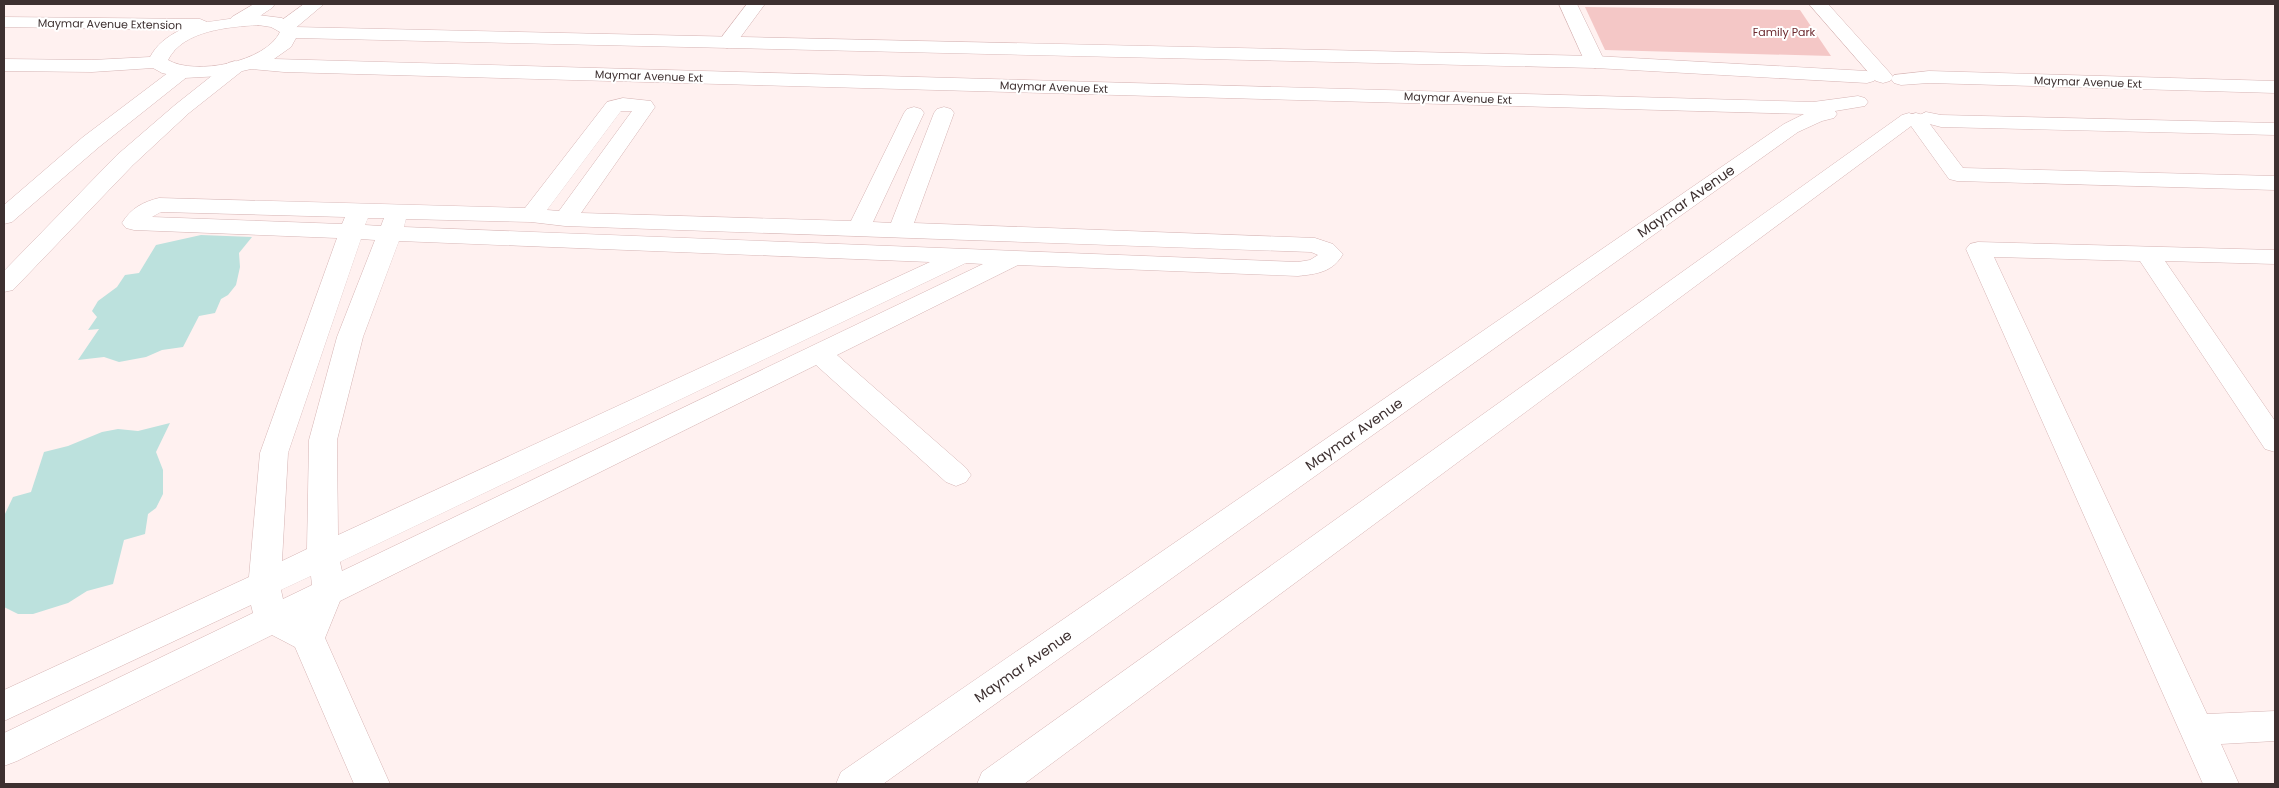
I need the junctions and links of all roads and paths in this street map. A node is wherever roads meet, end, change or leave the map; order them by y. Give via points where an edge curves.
1 (266, 4) edge
2 (315, 4) edge
3 (756, 4) edge
4 (1568, 4) edge
5 (1818, 4) edge
6 (238, 21) junction
7 (4, 22) edge
8 (217, 25) junction
9 (287, 30) junction
10 (727, 42) junction
11 (157, 62) junction
12 (1595, 62) junction
13 (4, 65) edge
14 (242, 65) junction
15 (180, 73) junction
16 (1884, 78) junction
17 (2275, 87) edge
18 (1869, 108) junction
19 (944, 113) dead end
20 (914, 114) dead end
21 (1917, 119) junction
22 (2275, 130) edge
23 (2271, 186) edge
24 (531, 215) junction
25 (4, 217) edge
26 (565, 219) junction
27 (356, 222) junction
28 (393, 223) junction
29 (859, 228) junction
30 (900, 229) junction
31 (1000, 233) junction
32 (1055, 236) junction
33 (2148, 254) junction
34 (963, 255) junction
35 (2275, 257) edge
36 (1016, 258) junction
37 (4, 285) edge
38 (819, 353) junction
39 (2275, 442) edge
40 (956, 476) dead end
41 (322, 556) junction
42 (264, 584) junction
43 (329, 590) junction
44 (270, 619) junction
45 (308, 638) junction
46 (4, 706) edge
47 (2275, 726) edge
48 (2195, 730) junction
49 (4, 750) edge
50 (372, 784) edge
51 (854, 784) edge
52 (995, 784) edge
53 (2220, 784) edge

1 - 6 street
2 - 9 street
3 - 10 street
4 - 12 street
5 - 16 street
6 - 8 street
6 - 9 street, Maymar Avenue Ext via 275,22
7 - 8 street, Maymar Avenue Extension
8 - 11 street via 172,42 159,52
9 - 10 street, Maymar Avenue Ext
9 - 14 street via 285,42 271,53
10 - 12 street, Maymar Avenue Ext
11 - 13 street via 92,66
11 - 15 street via 164,69
12 - 16 street, Maymar Avenue Ext
14 - 15 street
14 - 18 street, Maymar Avenue Ext
14 - 37 street via 182,110 125,160
15 - 25 street via 91,142
16 - 17 street, Maymar Avenue Ext
16 - 18 street via 1855,80 1849,86 1850,94
16 - 21 street via 1918,85 1939,98 1943,108 1938,115
18 - 21 street
18 - 51 street, Maymar Avenue via 1816,116 1791,128
19 - 30 street
20 - 29 street
21 - 22 street
21 - 23 street via 1957,174
21 - 52 street
24 - 26 street
24 - 26 street via 614,106 644,105
24 - 28 street
26 - 29 street
27 - 27 street via 138,224 133,222 146,210 159,205
27 - 28 street
27 - 42 street via 274,453
28 - 34 street
28 - 41 street via 350,337 323,440
29 - 30 street
30 - 31 street
31 - 32 street
31 - 34 street
32 - 36 street
32 - 36 street via 1178,238 1315,246 1331,254 1321,264 1298,269
33 - 35 street
33 - 39 street
33 - 48 street via 1978,249
34 - 36 street
34 - 41 street
36 - 38 street
38 - 40 street
38 - 43 street
41 - 42 street
41 - 43 street
42 - 44 street
42 - 46 street
43 - 44 street
43 - 45 street
44 - 45 street
44 - 49 street
45 - 50 street
47 - 48 street
48 - 53 street

